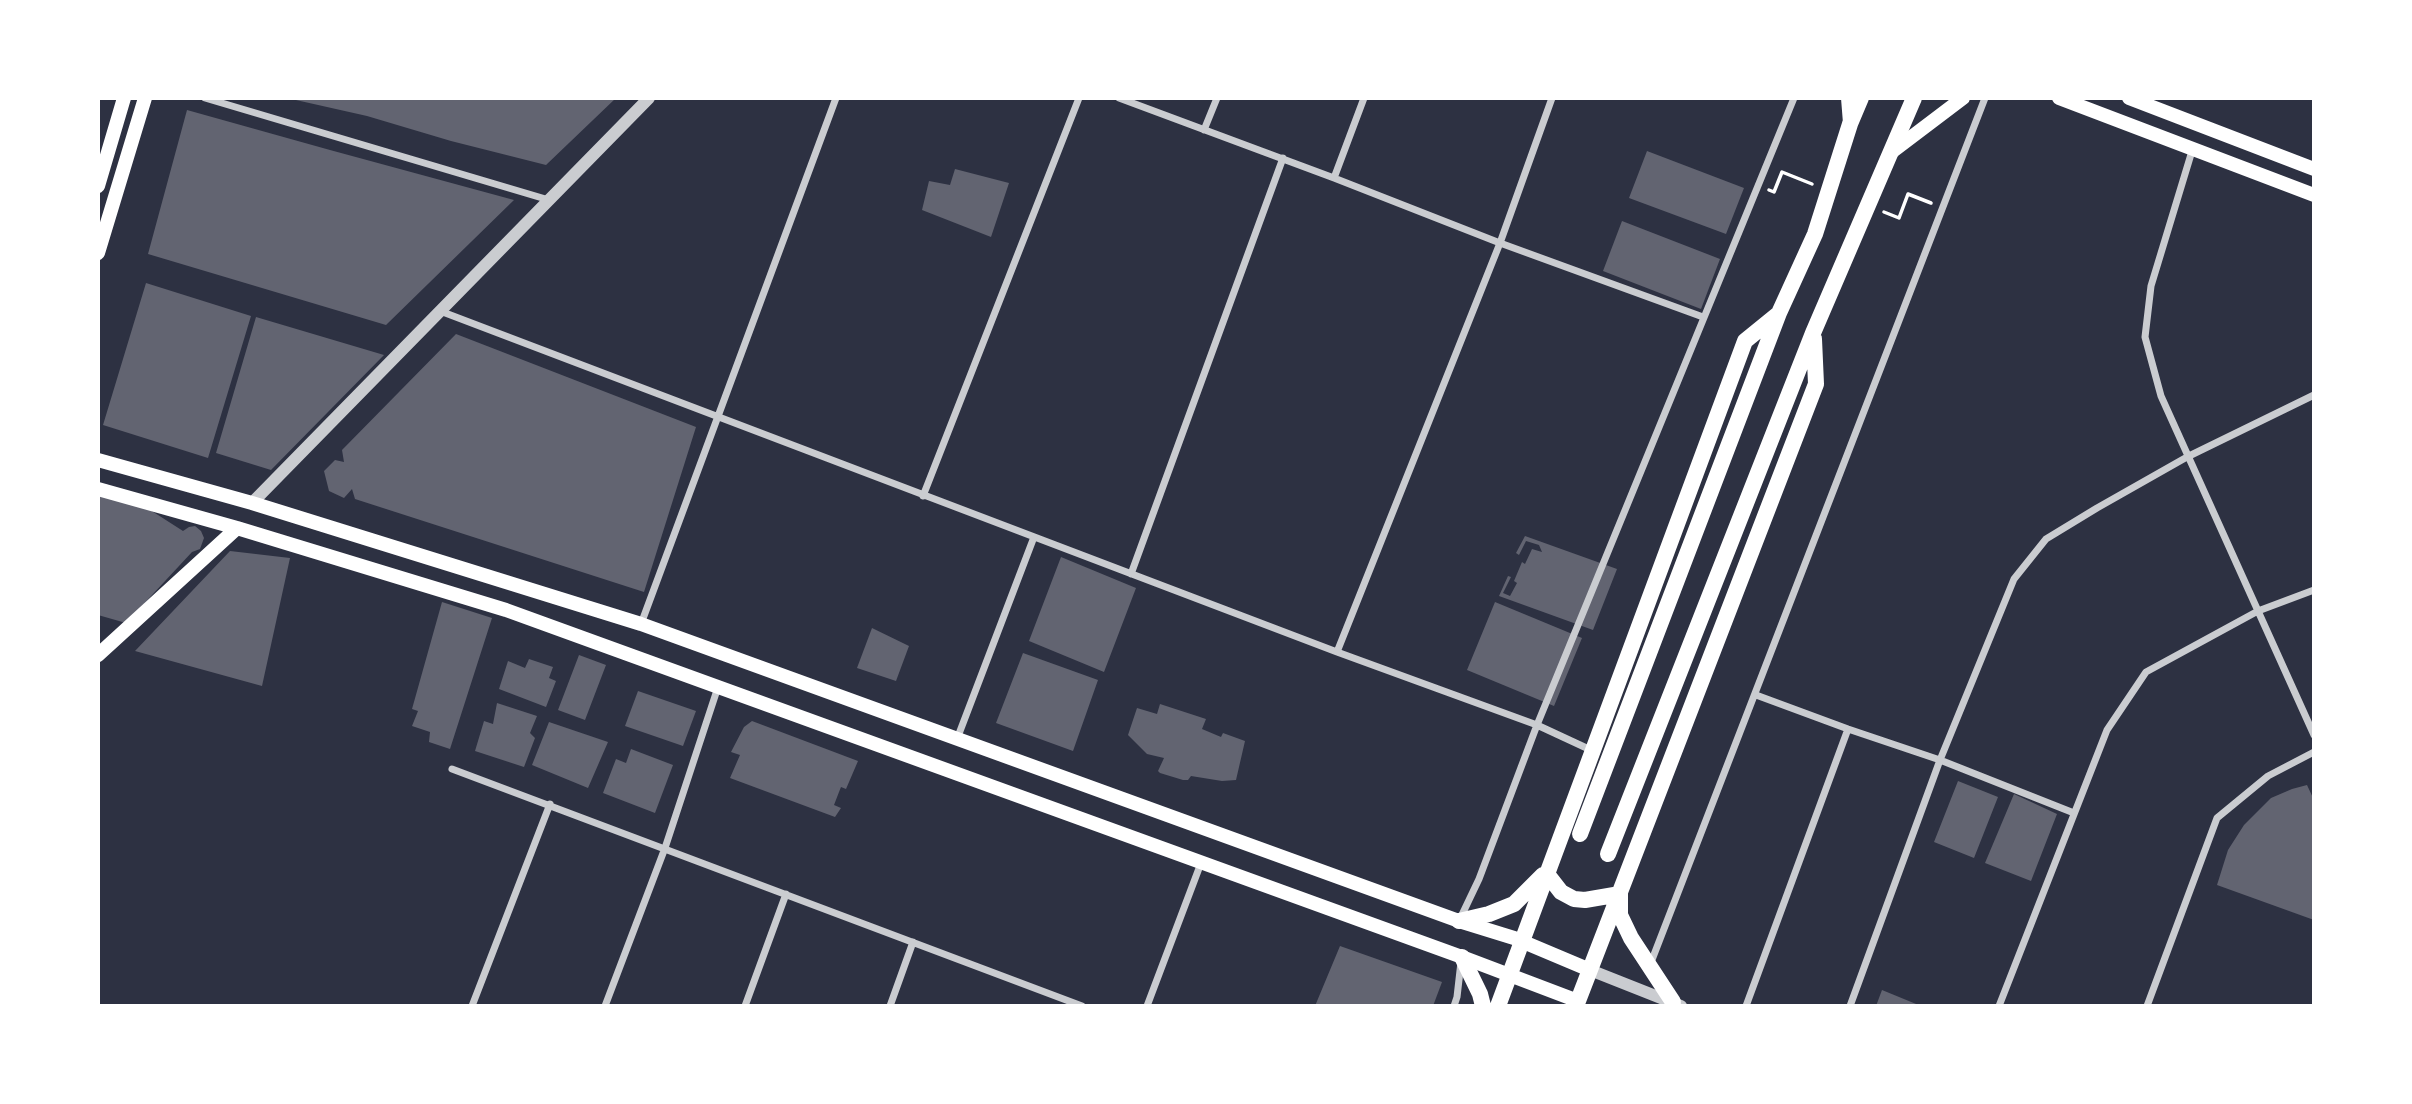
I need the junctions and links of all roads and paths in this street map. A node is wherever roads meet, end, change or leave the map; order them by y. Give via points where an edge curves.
1 (124, 98) edge
2 (145, 98) edge
3 (205, 98) edge
4 (649, 98) edge
5 (836, 98) edge
6 (1079, 98) edge
7 (1119, 98) edge
8 (1217, 98) edge
9 (1364, 98) edge
10 (1552, 98) edge
11 (1794, 98) edge
12 (1848, 98) edge
13 (1861, 98) edge
14 (1914, 98) edge
15 (1963, 98) edge
16 (1985, 98) edge
17 (2059, 98) edge
18 (2129, 98) edge
19 (1850, 124) junction
20 (1204, 130) junction
21 (103, 148) edge
22 (2192, 150) junction
23 (1893, 151) junction
24 (1283, 158) junction
25 (2314, 169) edge
26 (1334, 178) junction
27 (98, 186) edge
28 (2314, 195) edge
29 (549, 200) junction
30 (1943, 208) junction
31 (1899, 218) dead end
32 (1500, 243) junction
33 (98, 254) edge
34 (440, 311) junction
35 (1779, 313) junction
36 (1703, 317) junction
37 (1813, 333) junction
38 (2314, 395) edge
39 (718, 417) junction
40 (2188, 457) junction
41 (98, 460) edge
42 (98, 489) edge
43 (923, 496) junction
44 (252, 503) junction
45 (237, 528) junction
46 (1034, 537) junction
47 (1131, 574) junction
48 (2314, 590) edge
49 (2258, 611) junction
50 (641, 624) junction
51 (1337, 652) junction
52 (98, 655) edge
53 (718, 687) junction
54 (1756, 695) junction
55 (1537, 725) junction
56 (1848, 729) junction
57 (2314, 735) edge
58 (957, 739) junction
59 (1593, 751) junction
60 (2314, 752) edge
61 (1940, 760) junction
62 (452, 769) dead end
63 (550, 804) junction
64 (2074, 813) junction
65 (1580, 834) dead end
66 (665, 848) junction
67 (1608, 855) dead end
68 (1201, 863) junction
69 (1548, 871) junction
70 (786, 894) junction
71 (1620, 894) junction
72 (1459, 921) junction
73 (913, 942) junction
74 (1522, 942) junction
75 (1462, 957) junction
76 (1650, 966) junction
77 (1590, 970) junction
78 (1510, 975) junction
79 (1065, 1003) edge
80 (1581, 1004) edge
81 (1677, 1004) edge
82 (472, 1006) edge
83 (605, 1006) edge
84 (745, 1006) edge
85 (890, 1006) edge
86 (1082, 1006) edge
87 (1147, 1006) edge
88 (1454, 1006) edge
89 (1483, 1006) edge
90 (1498, 1006) edge
91 (1746, 1006) edge
92 (1850, 1006) edge
93 (1999, 1006) edge
94 (2147, 1006) edge

1 - 21 main road
2 - 33 main road
3 - 29 street
4 - 29 street
5 - 39 street
6 - 43 street
7 - 20 street
8 - 20 street
9 - 26 street
10 - 32 street
11 - 36 street
12 - 19 main road
13 - 19 main road
14 - 23 main road
15 - 23 main road
16 - 30 street
17 - 22 main road
18 - 25 main road
19 - 35 main road via 1815,234
20 - 24 street
21 - 27 main road
22 - 28 main road
22 - 40 street via 2151,286 2146,337 2161,396
23 - 37 main road
24 - 26 street
24 - 47 street
26 - 32 street
29 - 34 street
30 - 31 path via 1908,194
30 - 54 street
32 - 36 street
32 - 51 street
34 - 39 street
34 - 44 street
35 - 59 main road via 1745,341
35 - 65 main road
36 - 55 street
37 - 67 main road
37 - 71 main road via 1816,384
38 - 40 street
39 - 43 street
39 - 50 street
40 - 49 street
40 - 61 street via 2046,539 2014,579
41 - 44 main road
42 - 45 main road
43 - 46 street
44 - 50 main road
45 - 52 main road
45 - 53 main road via 506,610
46 - 47 street
46 - 58 street
47 - 51 street
48 - 49 street
49 - 57 street
49 - 64 street via 2146,672 2107,730
50 - 58 main road
51 - 55 street
53 - 66 street
53 - 68 main road
54 - 56 street
54 - 76 street
55 - 59 street
55 - 72 street
56 - 61 street
56 - 91 street
58 - 72 main road
59 - 69 main road
60 - 94 street via 2268,776 2217,818
61 - 64 street
61 - 92 street
62 - 63 street
63 - 66 street
63 - 82 street
64 - 93 street
66 - 70 street
66 - 83 street
68 - 75 main road
68 - 87 street
69 - 71 main road via 1561,892 1574,899
69 - 72 main road via 1514,904
69 - 74 main road
70 - 73 street
70 - 84 street
71 - 76 main road via 1620,915
71 - 77 main road
72 - 74 main road
73 - 79 street
73 - 85 street
74 - 77 main road
74 - 78 main road
75 - 78 main road
75 - 88 street
75 - 89 main road
76 - 81 main road
77 - 80 main road
77 - 81 street
78 - 80 main road
78 - 90 main road
79 - 86 street

